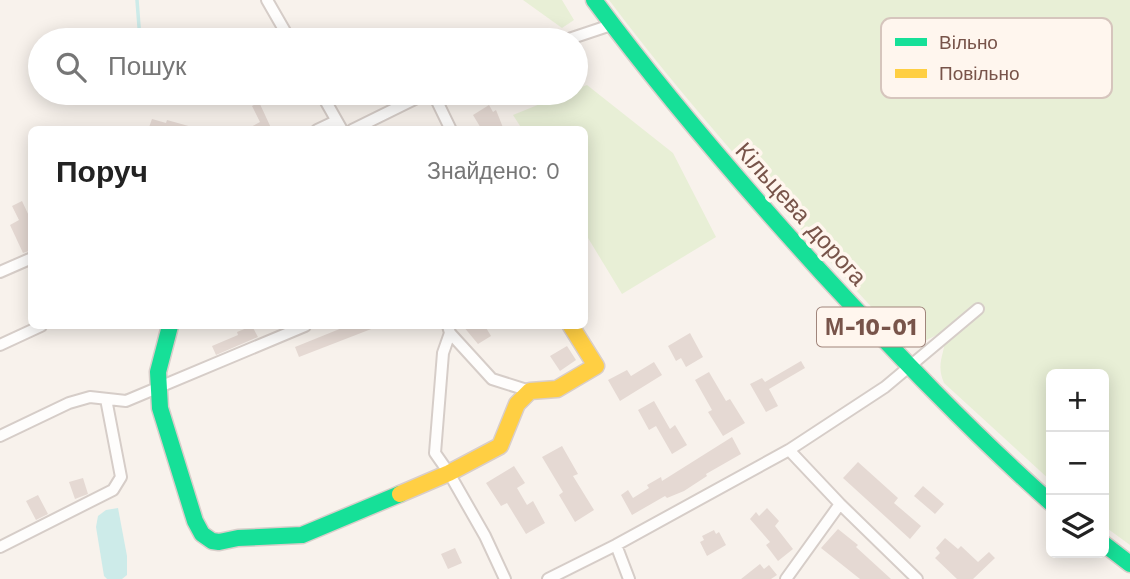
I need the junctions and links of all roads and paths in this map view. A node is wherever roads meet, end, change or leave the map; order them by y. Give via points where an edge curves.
1 (267, 0) edge
2 (594, 0) edge
3 (611, 25) junction
4 (283, 28) edge
5 (588, 33) edge
6 (328, 105) edge
7 (403, 105) edge
8 (439, 105) edge
9 (339, 125) edge
10 (360, 126) edge
11 (449, 126) edge
12 (28, 260) edge
13 (0, 272) edge
14 (978, 309) dead end
15 (35, 329) edge
16 (169, 329) edge
17 (298, 329) edge
18 (449, 329) edge
19 (572, 329) edge
20 (0, 345) edge
21 (909, 368) junction
22 (158, 388) junction
23 (530, 391) junction
24 (106, 399) junction
25 (0, 436) edge
26 (789, 450) junction
27 (449, 473) junction
28 (1046, 499) edge
29 (840, 504) junction
30 (616, 545) junction
31 (0, 547) edge
32 (1109, 548) edge
33 (1130, 564) edge
34 (505, 579) edge
35 (548, 579) edge
36 (629, 579) edge
37 (786, 579) edge
38 (917, 579) edge

1 - 4 street
2 - 3 main road, Кільцева дорога / М-10-01
3 - 5 street
3 - 21 main road, Кільцева дорога / М-10-01 via 761,206
6 - 9 street
7 - 10 street
8 - 11 street
12 - 13 street
14 - 21 street
15 - 20 street
16 - 22 main road
17 - 22 street
18 - 23 street via 492,379
18 - 27 street via 435,453
19 - 23 main road via 596,366 557,389
21 - 26 street
21 - 28 main road, Кільцева дорога / М-10-01
22 - 24 street via 126,401
22 - 27 main road via 165,428 195,521 212,541 302,534
23 - 27 main road via 517,404 500,446
24 - 25 street via 90,397 69,404
24 - 31 street via 121,477 113,490
26 - 29 street
26 - 30 street
27 - 34 street
29 - 37 street
29 - 38 street
30 - 35 street
30 - 36 street
32 - 33 main road

